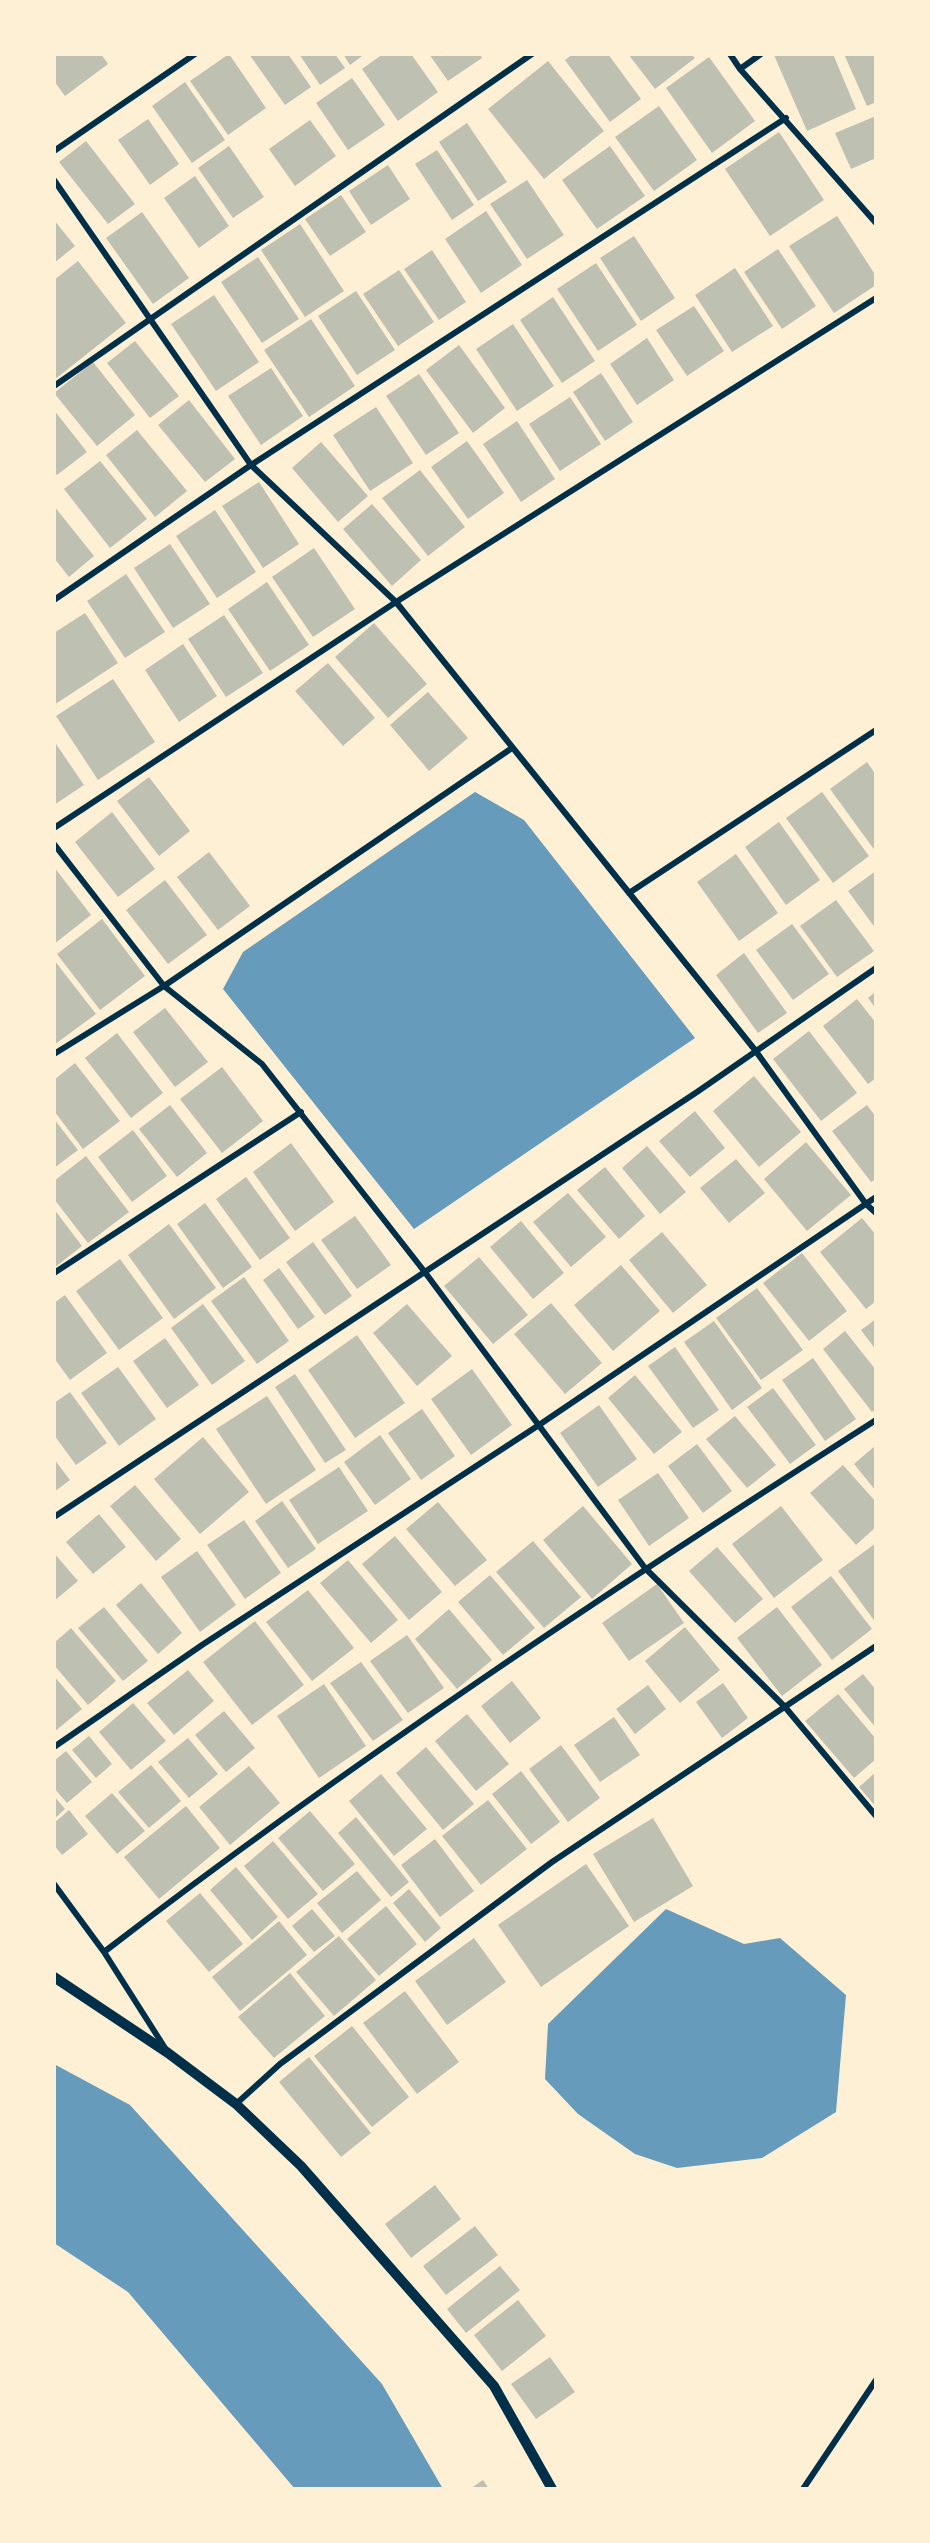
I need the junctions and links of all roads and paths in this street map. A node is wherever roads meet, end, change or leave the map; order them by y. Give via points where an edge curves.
1 (195, 54) edge
2 (532, 54) edge
3 (730, 54) edge
4 (761, 54) edge
5 (740, 69) junction
6 (786, 118) junction
7 (54, 151) edge
8 (54, 180) edge
9 (876, 222) edge
10 (876, 298) edge
11 (151, 318) junction
12 (54, 386) edge
13 (250, 465) junction
14 (54, 600) edge
15 (396, 602) junction
16 (876, 730) edge
17 (512, 748) junction
18 (54, 828) edge
19 (54, 844) edge
20 (630, 894) junction
21 (876, 969) edge
22 (165, 986) junction
23 (756, 1050) junction
24 (54, 1054) edge
25 (301, 1112) junction
26 (876, 1197) edge
27 (866, 1204) junction
28 (876, 1213) edge
29 (424, 1271) junction
30 (54, 1273) edge
31 (876, 1420) edge
32 (539, 1425) junction
33 (54, 1517) edge
34 (645, 1568) junction
35 (876, 1646) edge
36 (785, 1707) junction
37 (54, 1748) edge
38 (876, 1816) edge
39 (54, 1884) edge
40 (104, 1952) junction
41 (54, 1977) edge
42 (168, 2053) junction
43 (236, 2104) junction
44 (876, 2380) edge
45 (552, 2489) edge
46 (803, 2489) edge

1 - 7 street
2 - 11 street
3 - 5 street
4 - 5 street
5 - 6 street
6 - 9 street
6 - 13 street
8 - 11 street
10 - 15 street
11 - 12 street
11 - 13 street
13 - 14 street
13 - 15 street
15 - 17 street
15 - 18 street
16 - 20 street
17 - 20 street
17 - 22 street
19 - 22 street
20 - 23 street
21 - 23 street
22 - 24 street
22 - 25 street via 262,1064
23 - 27 street
23 - 29 street
25 - 29 street
25 - 30 street
26 - 27 street
27 - 28 street
27 - 32 street
29 - 32 street
29 - 33 street
31 - 34 street
32 - 34 street
32 - 37 street via 202,1645
34 - 36 street
34 - 40 street via 367,1758
35 - 36 street
36 - 38 street
36 - 43 street via 552,1862 280,2064
39 - 40 street
40 - 42 street
41 - 42 street
42 - 43 street
43 - 45 street via 301,2166 494,2386
44 - 46 street

